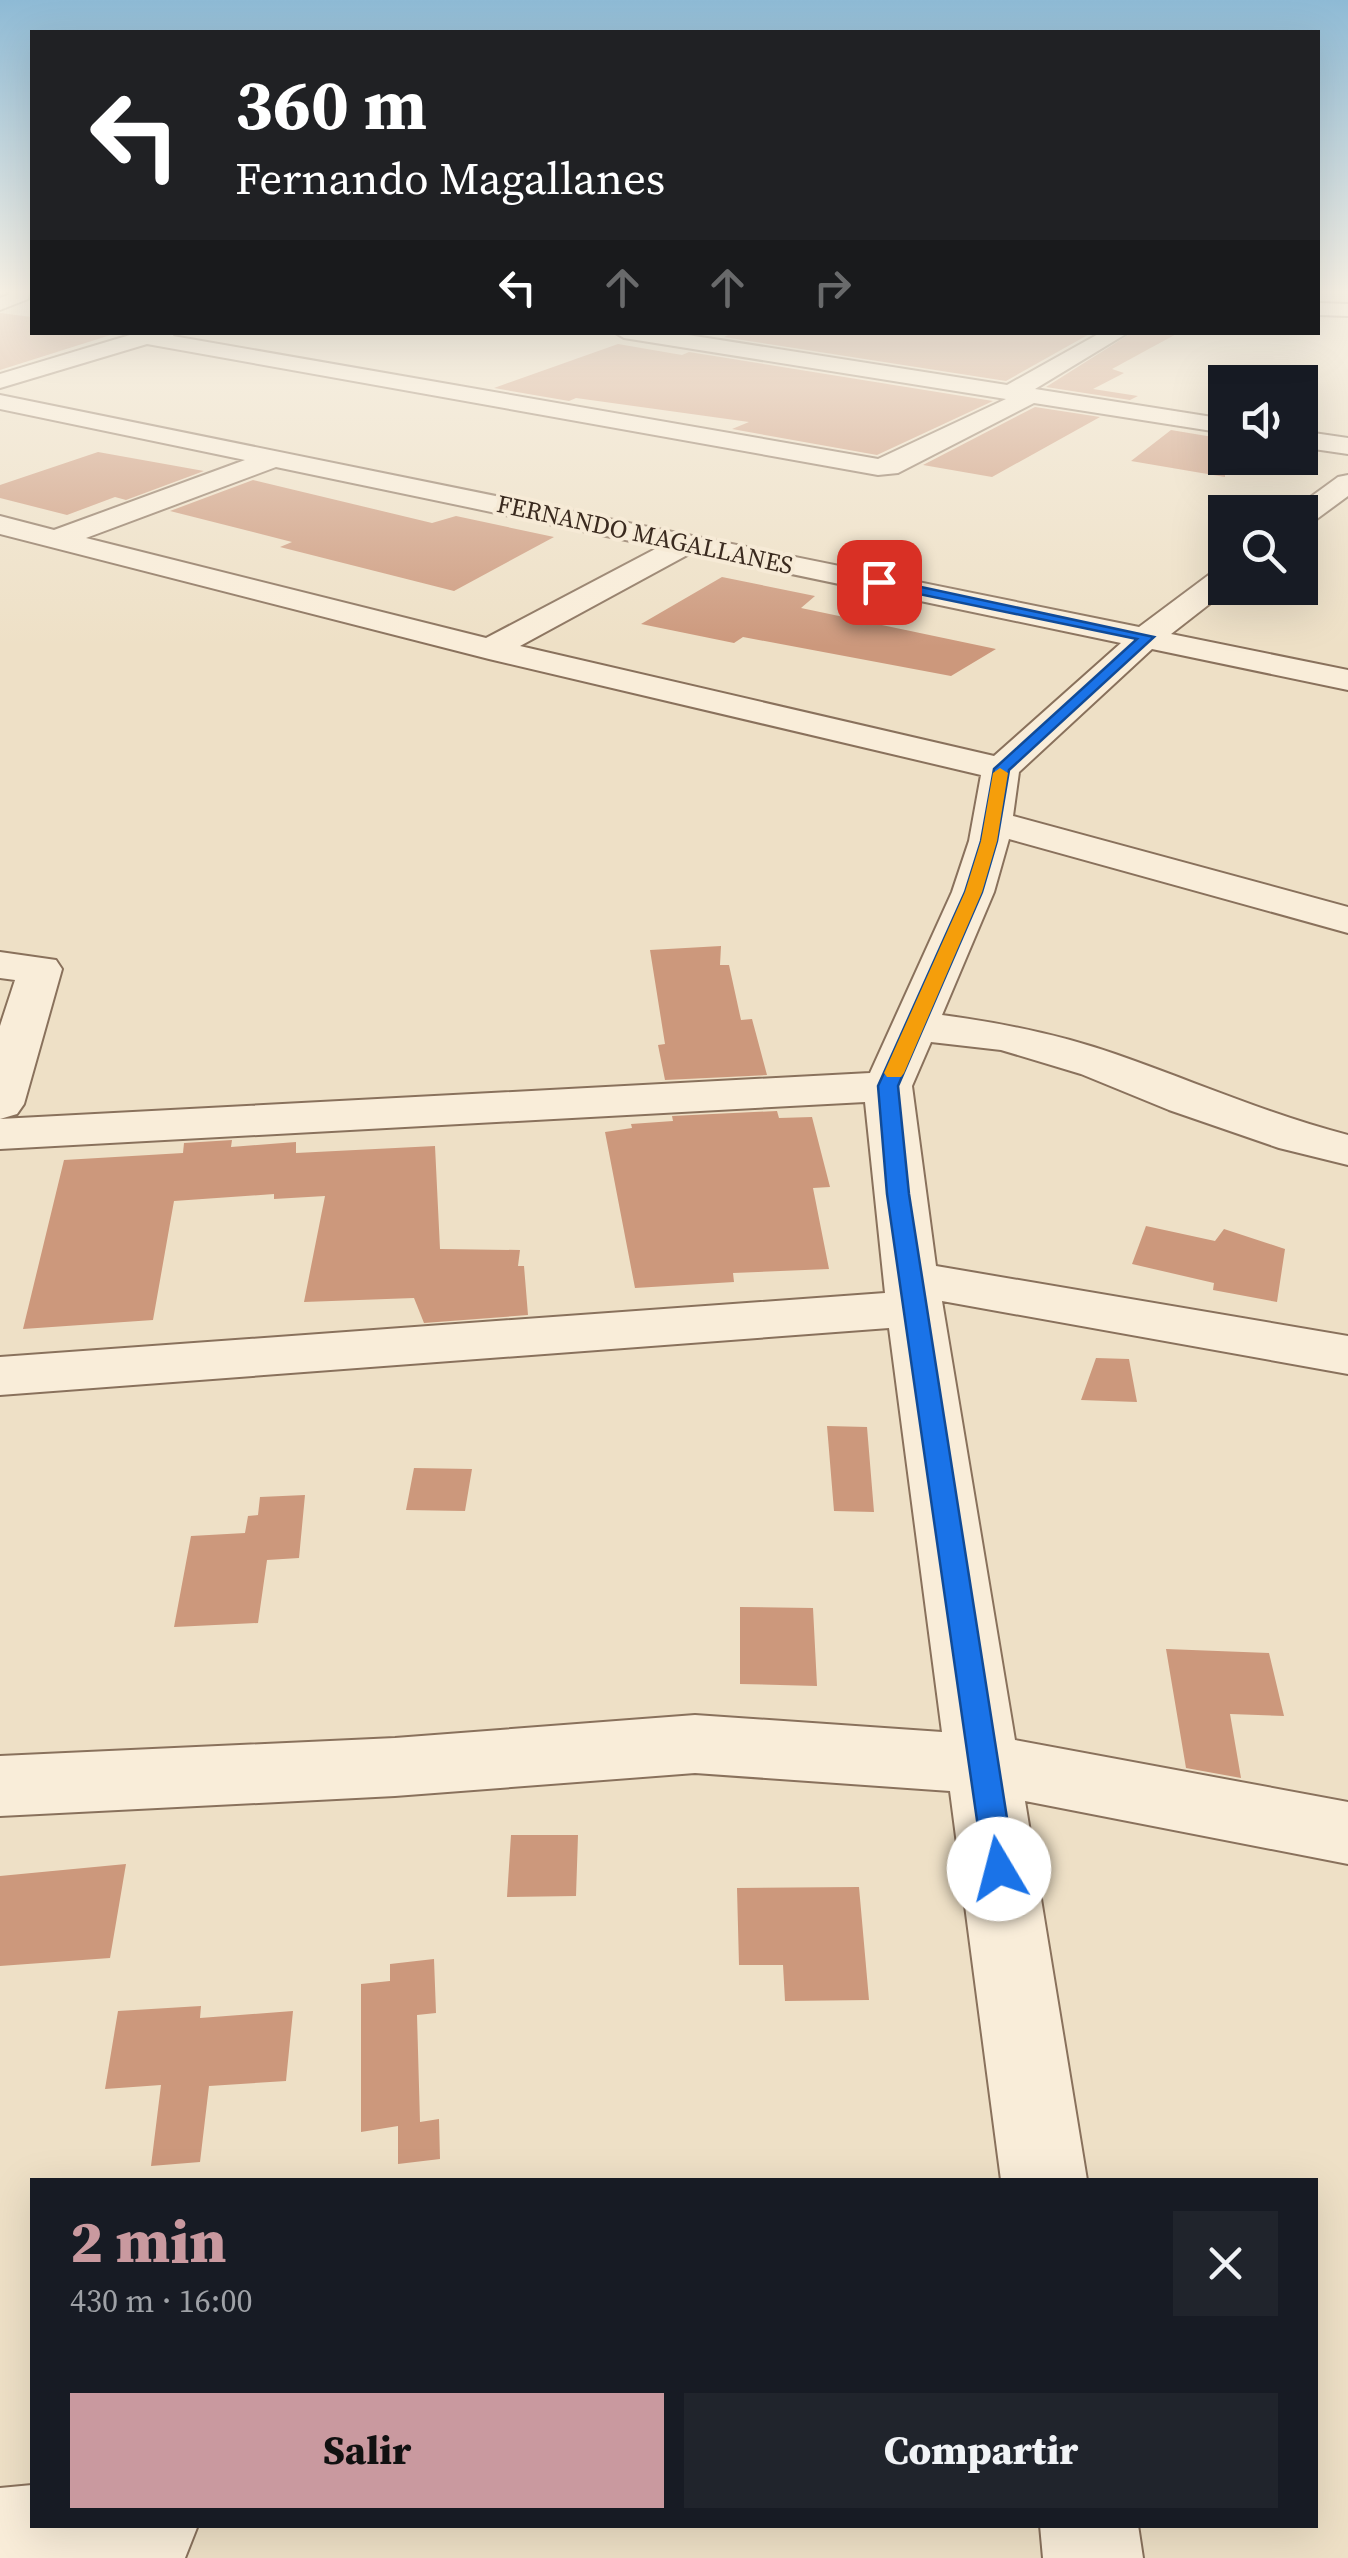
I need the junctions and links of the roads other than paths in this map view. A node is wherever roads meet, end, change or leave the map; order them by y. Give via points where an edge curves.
1 (31, 408) edge
2 (557, 408) edge
3 (995, 408) edge
4 (1113, 408) edge
5 (1208, 423) edge
6 (1318, 442) edge
7 (1348, 446) edge
8 (276, 458) junction
9 (1348, 483) edge
10 (1318, 505) edge
11 (0, 525) edge
12 (54, 540) junction
13 (688, 543) junction
14 (1208, 589) edge
15 (1147, 637) junction
16 (489, 648) junction
17 (1348, 680) edge
18 (1002, 769) junction
19 (992, 822) junction
20 (1348, 920) edge
21 (20, 967) edge
22 (917, 1026) junction
23 (888, 1086) junction
24 (0, 1104) edge
25 (0, 1134) edge
26 (1348, 1150) edge
27 (915, 1294) junction
28 (1348, 1355) edge
29 (0, 1376) edge
30 (985, 1764) junction
31 (0, 1786) edge
32 (1348, 1833) edge
33 (1044, 2178) edge
34 (115, 2528) edge
35 (1089, 2528) edge
36 (0, 2538) edge
37 (1092, 2558) edge

1 - 8 street, FERNANDO MAGALLANES
2 - 3 street via 878,467
4 - 5 street
6 - 7 street
8 - 12 street
8 - 13 street, FERNANDO MAGALLANES
9 - 10 street
11 - 12 street
12 - 16 street
13 - 15 street, FERNANDO MAGALLANES
13 - 16 street
14 - 15 street
15 - 17 street, FERNANDO MAGALLANES
15 - 18 street
16 - 18 street
18 - 19 street
19 - 20 street
19 - 22 street via 973,892
21 - 24 street
22 - 23 street
22 - 26 street via 1005,1037
23 - 25 street
23 - 27 street
27 - 28 street
27 - 29 street
27 - 30 street
30 - 31 street via 696,1744 395,1768
30 - 32 street
30 - 33 street
34 - 36 street
35 - 37 street

